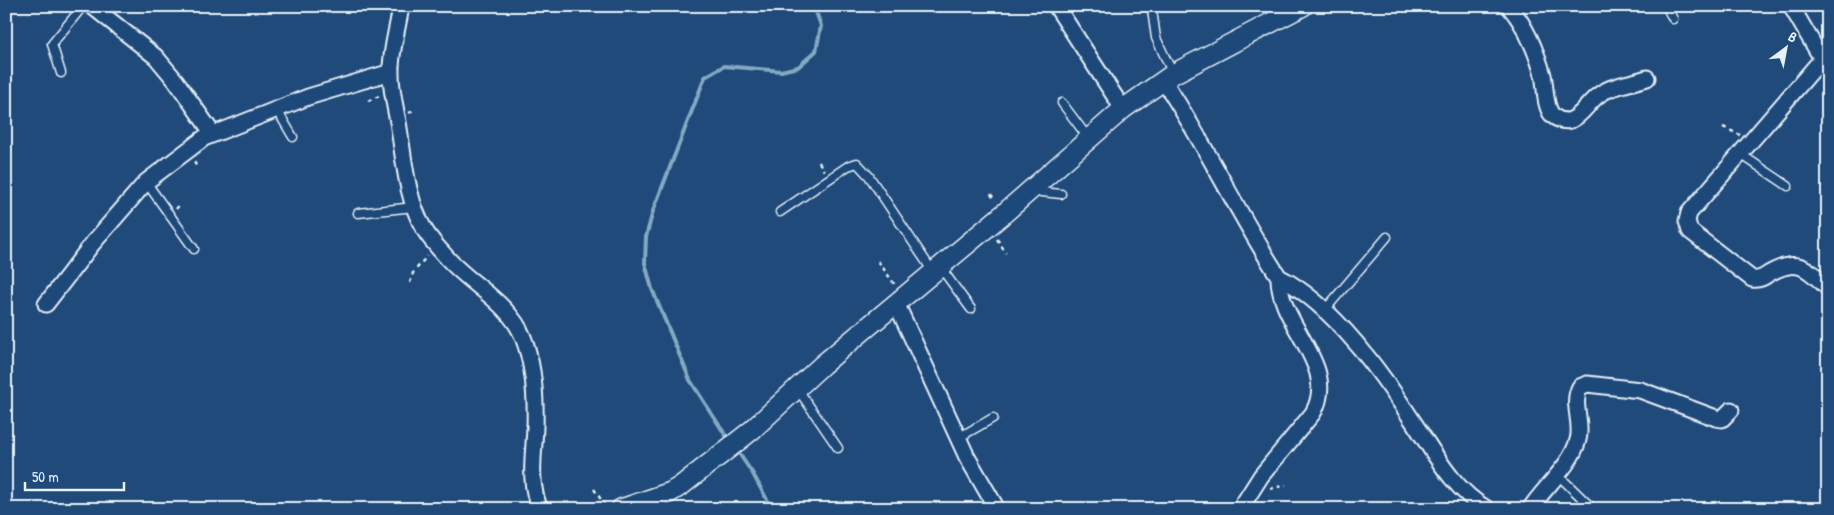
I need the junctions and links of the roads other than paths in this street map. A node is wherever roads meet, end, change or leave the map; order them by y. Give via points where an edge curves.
1 (83, 6) edge
2 (92, 6) edge
3 (401, 6) edge
4 (1056, 6) edge
5 (1303, 6) edge
6 (1509, 6) edge
7 (1666, 6) edge
8 (1791, 6) edge
9 (1152, 10) dead end
10 (1274, 14) edge
11 (1673, 19) dead end
12 (1824, 56) edge
13 (391, 72) junction
14 (61, 73) dead end
15 (1168, 77) junction
16 (1647, 78) dead end
17 (1062, 103) dead end
18 (1123, 109) junction
19 (277, 110) junction
20 (213, 134) junction
21 (293, 137) dead end
22 (1089, 139) junction
23 (1739, 153) junction
24 (146, 182) junction
25 (1788, 186) dead end
26 (1030, 191) junction
27 (1061, 194) dead end
28 (414, 207) junction
29 (780, 212) dead end
30 (358, 213) dead end
31 (1387, 237) dead end
32 (194, 248) dead end
33 (937, 271) junction
34 (1279, 277) junction
35 (1828, 288) edge
36 (901, 301) junction
37 (46, 304) dead end
38 (971, 309) dead end
39 (1324, 311) junction
40 (797, 388) junction
41 (1731, 410) dead end
42 (993, 418) dead end
43 (958, 438) junction
44 (838, 448) dead end
45 (1557, 474) junction
46 (540, 509) edge
47 (621, 509) edge
48 (997, 509) edge
49 (1240, 509) edge
50 (1487, 509) edge
51 (1530, 509) edge
52 (1592, 509) edge

1 - 14 lane via 52,44
2 - 20 street via 156,57
3 - 13 street
4 - 18 street
5 - 10 street
6 - 16 street via 1530,38 1543,75 1548,106 1562,121 1571,120 1602,92
7 - 11 lane
8 - 12 street
9 - 15 lane via 1156,38
10 - 15 street
12 - 23 street
13 - 19 street via 308,97
13 - 28 street
15 - 18 street
15 - 34 street via 1247,228
17 - 22 lane
18 - 22 street
19 - 20 street
19 - 21 lane
20 - 24 street via 186,150
22 - 26 street
23 - 25 lane
23 - 35 street via 1689,213 1690,231 1752,279 1761,279 1793,264 1810,271
24 - 32 lane
24 - 37 street
26 - 27 lane
26 - 33 street
28 - 30 lane
28 - 46 street via 423,228 436,245 512,319 522,336 534,383 536,414 532,466
29 - 33 lane via 857,162
31 - 39 lane
33 - 36 street
33 - 38 lane
34 - 39 street via 1303,291
34 - 49 street via 1278,287 1289,316 1319,373 1321,392 1313,412 1261,476
36 - 40 street
36 - 43 street
39 - 50 street via 1375,364 1454,481
40 - 44 lane
40 - 47 street via 752,430 671,492
41 - 45 street via 1722,419 1716,418 1640,390 1583,385 1576,399 1579,437 1574,452
42 - 43 lane
43 - 48 street
45 - 51 street
45 - 52 lane

